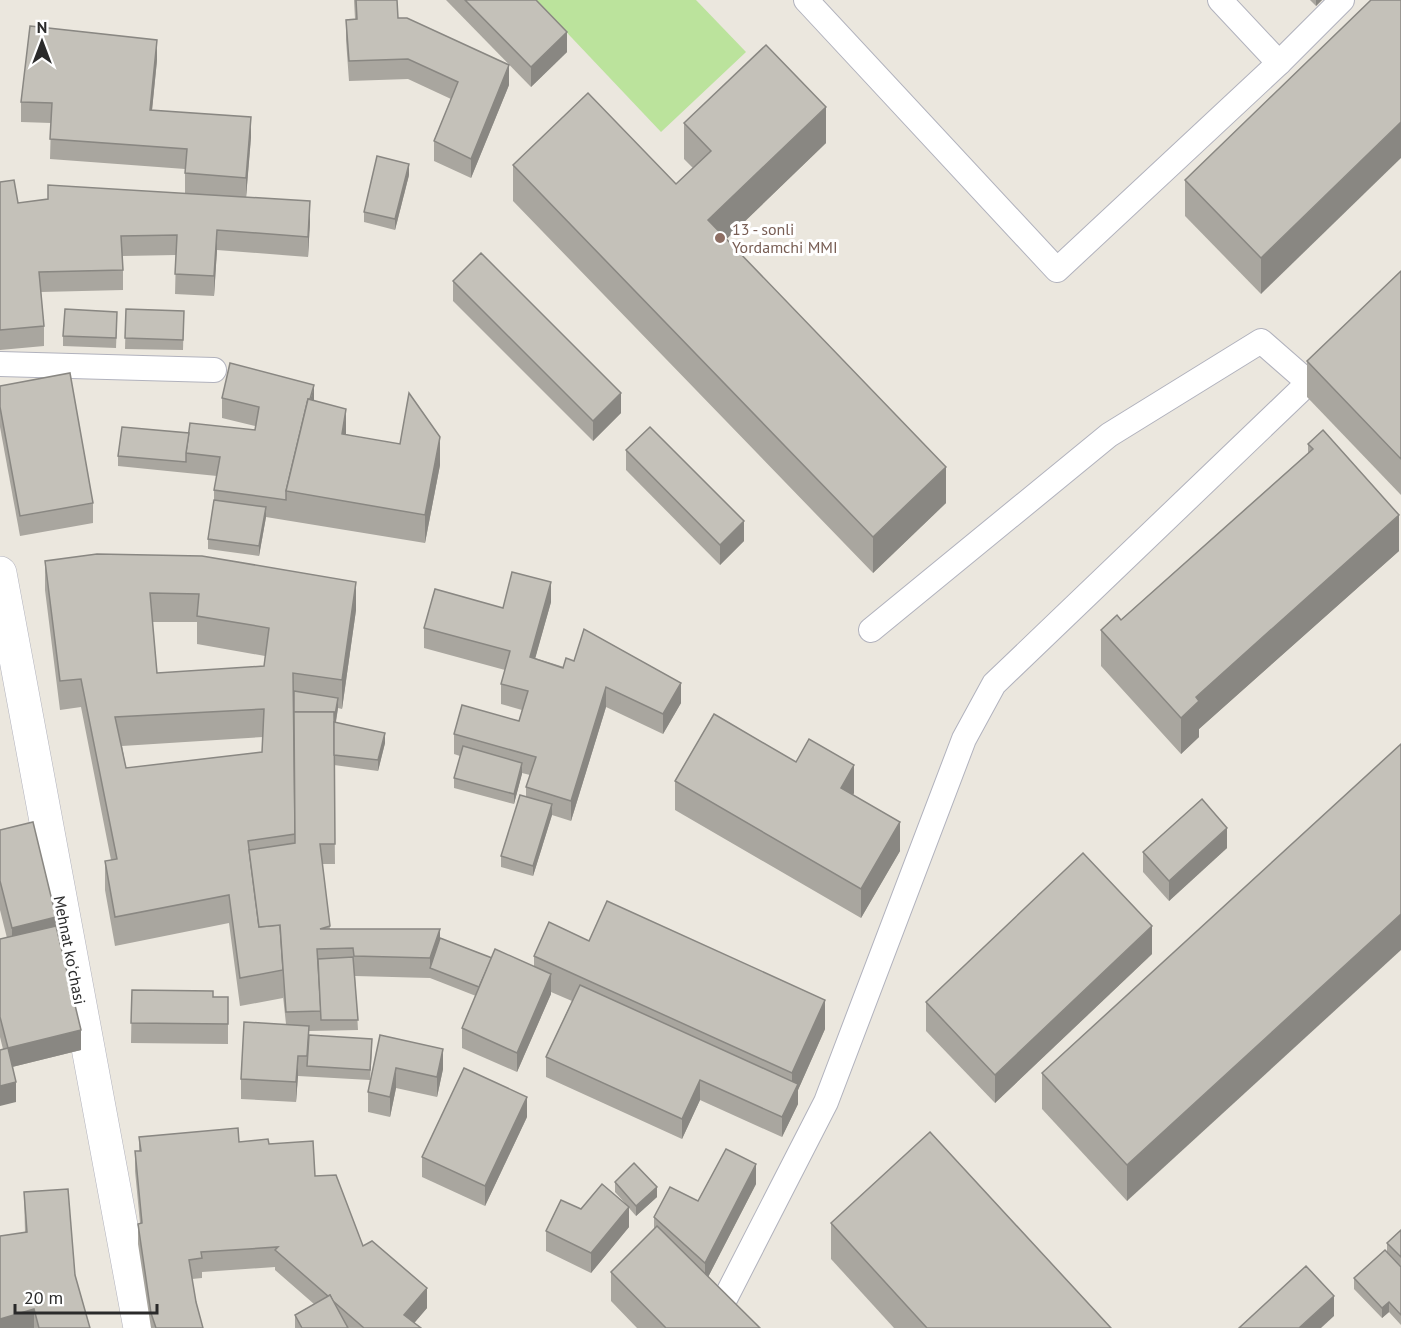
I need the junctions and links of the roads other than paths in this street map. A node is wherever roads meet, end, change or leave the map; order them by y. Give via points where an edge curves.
1 (806, 0) edge
2 (1220, 0) edge
3 (1342, 0) edge
4 (1279, 63) junction
5 (1342, 350) edge
6 (0, 364) edge
7 (214, 370) dead end
8 (1309, 383) junction
9 (0, 573) edge
10 (871, 630) dead end
11 (726, 1297) edge
12 (140, 1328) edge

1 - 4 lane via 1057,270
2 - 4 lane
3 - 4 lane
5 - 8 lane
6 - 7 lane
8 - 10 lane via 1261,341 1109,435
8 - 11 lane via 994,684 964,739 826,1102
9 - 12 street, Mehnat koʻchasi

